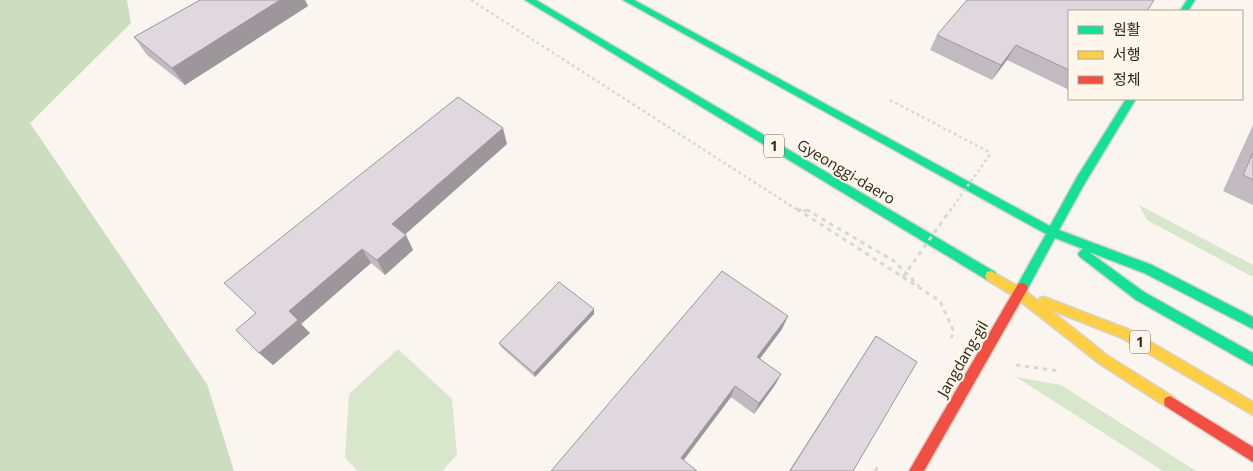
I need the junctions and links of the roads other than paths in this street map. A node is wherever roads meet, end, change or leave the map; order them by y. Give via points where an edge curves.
1 (529, 0) edge
2 (626, 0) edge
3 (1129, 100) edge
4 (1054, 233) junction
5 (1019, 293) junction
6 (1253, 323) edge
7 (1253, 360) edge
8 (1253, 409) edge
9 (1253, 455) edge
10 (916, 471) edge

1 - 5 main road, Gyeonggi-daero / 1
2 - 4 main road
3 - 4 main road, Jangdang-gil via 1081,180
4 - 5 main road, Jangdang-gil
4 - 6 main road via 1148,269
4 - 7 main road via 1140,296
5 - 8 main road, Gyeonggi-daero / 1 via 1126,334
5 - 9 main road, Gyeonggi-daero via 1104,360
5 - 10 main road, Jangdang-gil

